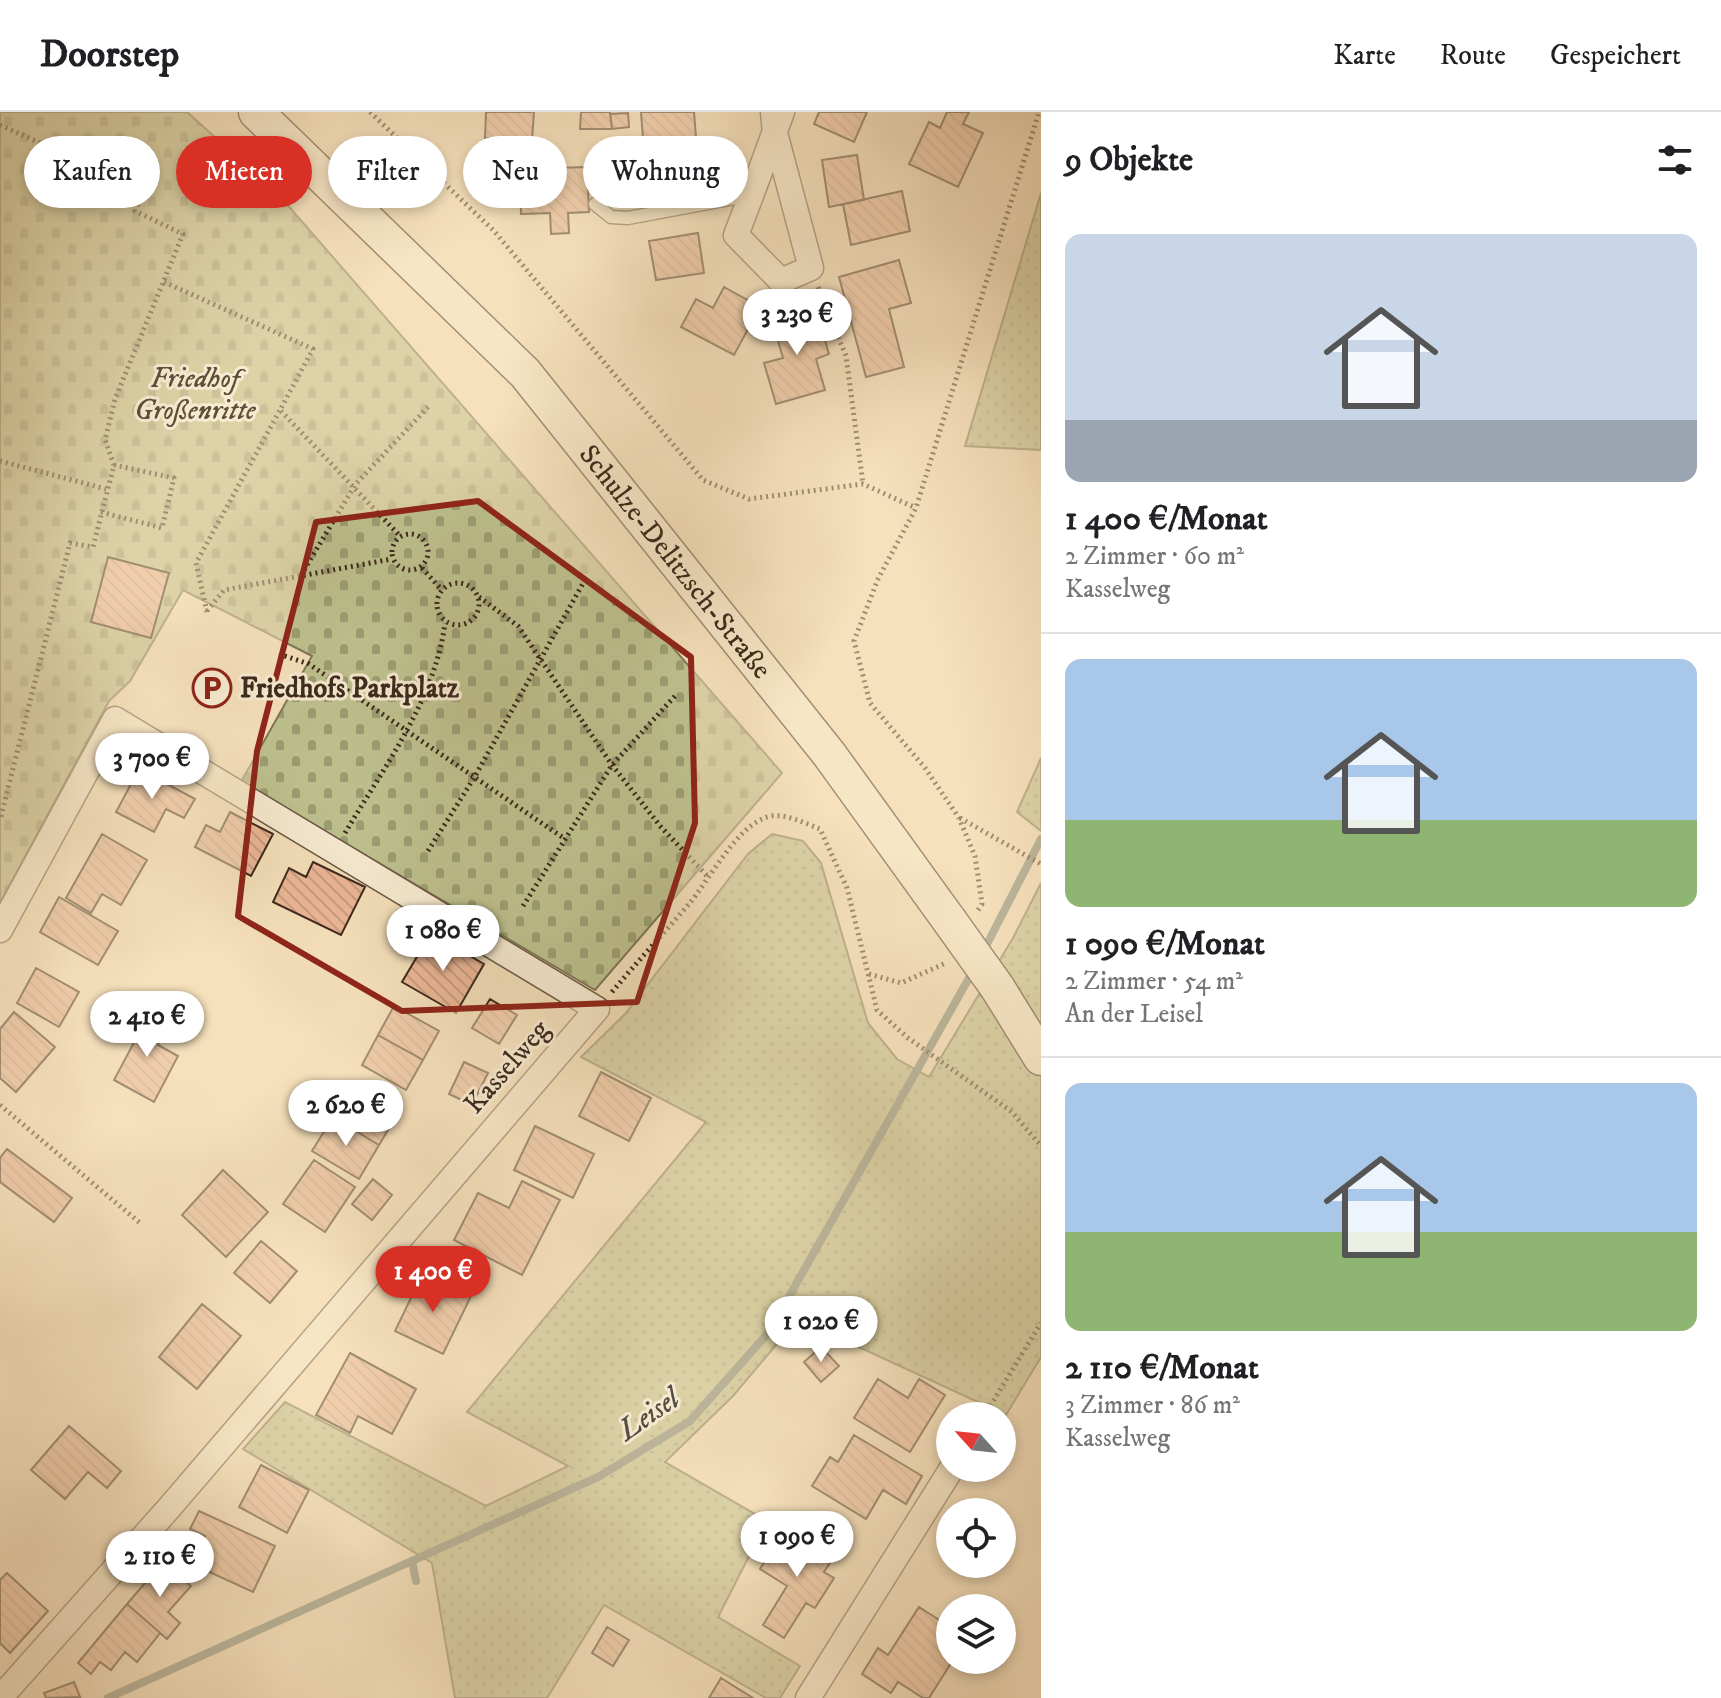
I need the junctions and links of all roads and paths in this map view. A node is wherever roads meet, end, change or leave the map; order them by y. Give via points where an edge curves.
1 (256, 112) edge
2 (370, 112) edge
3 (1039, 112) edge
4 (777, 119) edge
5 (0, 125) edge
6 (751, 195) junction
7 (748, 196) edge
8 (600, 208) edge
9 (681, 208) edge
10 (811, 268) junction
11 (164, 282) junction
12 (428, 407) dead end
13 (280, 410) junction
14 (0, 461) edge
15 (114, 465) junction
16 (863, 484) junction
17 (355, 485) junction
18 (106, 489) junction
19 (916, 508) junction
20 (101, 512) junction
21 (400, 536) junction
22 (392, 559) junction
23 (422, 568) junction
24 (301, 575) junction
25 (586, 578) dead end
26 (441, 589) junction
27 (479, 597) junction
28 (445, 623) junction
29 (279, 654) dead end
30 (540, 660) junction
31 (675, 696) dead end
32 (405, 732) junction
33 (612, 765) junction
34 (474, 778) junction
35 (959, 818) junction
36 (0, 820) edge
37 (565, 839) junction
38 (335, 851) junction
39 (428, 851) dead end
40 (1041, 864) edge
41 (709, 878) junction
42 (982, 904) dead end
43 (523, 906) dead end
44 (0, 930) edge
45 (945, 965) dead end
46 (869, 974) junction
47 (597, 1009) junction
48 (1041, 1058) edge
49 (0, 1105) edge
50 (1041, 1146) edge
51 (140, 1223) dead end
52 (1041, 1323) edge
53 (993, 1402) edge
54 (943, 1482) edge
55 (0, 1698) edge
56 (808, 1698) edge

1 - 48 main road, Schulze-Delitzsch-Straße, bridge via 525,373 829,754 997,987
2 - 16 path via 494,231 703,480 749,499
3 - 19 path
4 - 6 street
4 - 10 street
5 - 11 path via 144,189 135,211 183,234
6 - 7 lane
6 - 10 street via 736,235 781,281
8 - 9 lane via 611,217 628,218
10 - 16 path via 846,356
11 - 13 path via 313,349
11 - 15 path via 115,399 105,440
12 - 17 path
13 - 17 path
13 - 24 path via 196,563 207,612 224,590
14 - 18 path
15 - 18 path
15 - 20 path via 174,478 162,528
16 - 19 path
17 - 21 path
17 - 24 path
18 - 20 path
19 - 35 path via 878,579 854,641 870,703
20 - 36 path via 93,547 70,543
21 - 22 path via 392,545
21 - 23 path via 414,533 424,539 429,552
22 - 23 path via 411,572
22 - 24 path
23 - 26 path
25 - 30 path
26 - 27 path via 453,582 467,584
26 - 28 path via 435,604
27 - 28 path via 475,619 462,627
27 - 30 path via 518,626
28 - 32 path via 440,658
29 - 32 path via 309,664
30 - 33 path
30 - 34 path
31 - 33 path
32 - 34 path
32 - 38 path
33 - 37 path
33 - 41 path
34 - 37 path
34 - 39 path
35 - 40 path
35 - 42 path via 975,856
37 - 43 path
38 - 44 street, Kasselweg via 115,719
38 - 47 street, Kasselweg
41 - 46 path via 736,841 765,817 780,816 820,829 847,888
41 - 47 path
45 - 46 path via 901,983
46 - 50 path via 877,1010 1012,1112
47 - 55 street, Kasselweg
49 - 51 path
52 - 53 path
54 - 56 street

